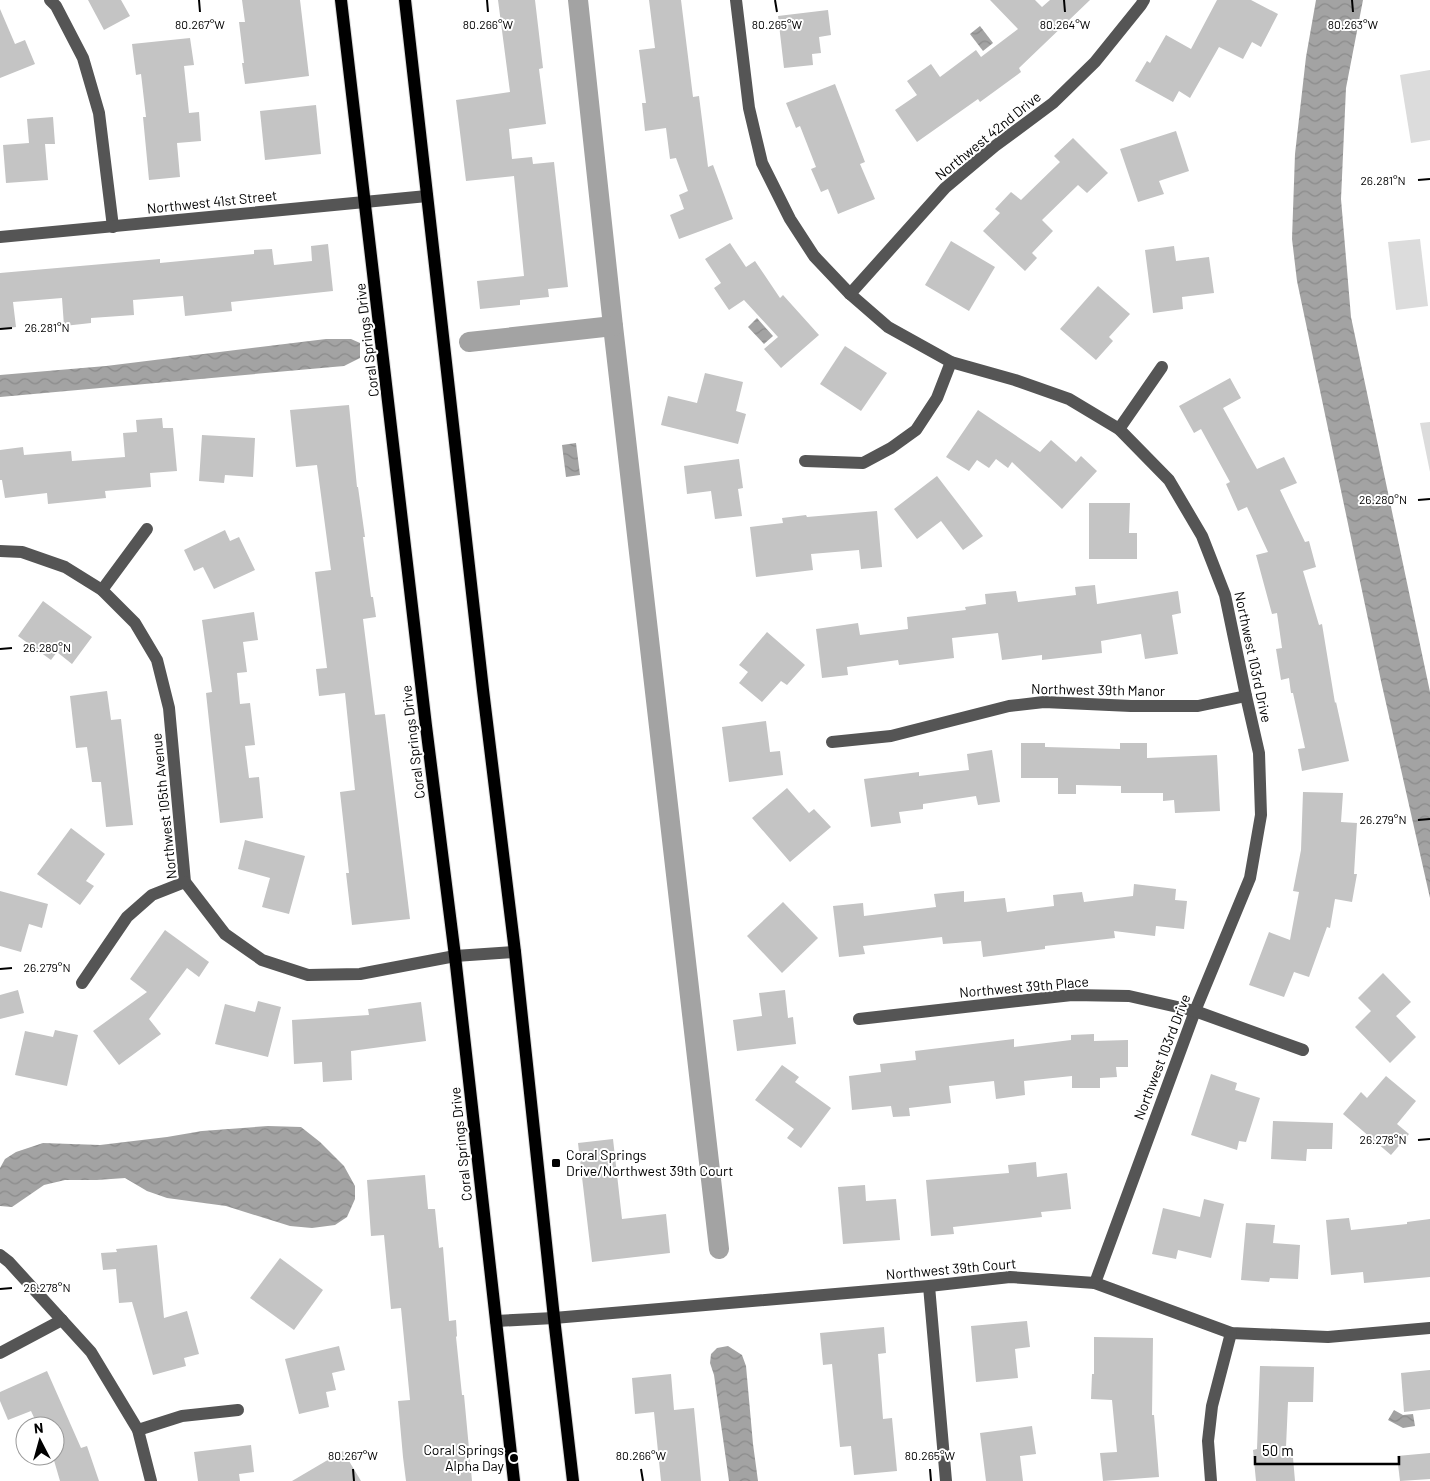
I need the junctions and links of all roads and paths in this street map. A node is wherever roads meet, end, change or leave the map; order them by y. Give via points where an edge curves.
1 (50, 0) edge
2 (341, 0) edge
3 (405, 0) edge
4 (736, 0) edge
5 (1144, 0) edge
6 (427, 196) junction
7 (366, 202) junction
8 (113, 227) junction
9 (0, 237) edge
10 (850, 294) junction
11 (951, 362) junction
12 (1162, 367) dead end
13 (1119, 428) junction
14 (805, 462) dead end
15 (147, 529) dead end
16 (0, 551) edge
17 (102, 590) junction
18 (1246, 696) junction
19 (832, 742) dead end
20 (185, 882) junction
21 (516, 952) junction
22 (455, 956) junction
23 (82, 984) dead end
24 (1195, 1011) junction
25 (859, 1020) dead end
26 (1303, 1050) dead end
27 (0, 1255) edge
28 (1095, 1283) junction
29 (929, 1286) junction
30 (554, 1318) junction
31 (62, 1320) junction
32 (496, 1321) junction
33 (1430, 1328) edge
34 (1231, 1332) junction
35 (0, 1353) edge
36 (238, 1410) dead end
37 (138, 1430) junction
38 (151, 1481) edge
39 (514, 1481) edge
40 (573, 1481) edge
41 (946, 1481) edge
42 (1211, 1481) edge

1 - 8 street via 83,58 99,113
2 - 7 main road, Coral Springs Drive
3 - 6 main road
4 - 10 street, Northwest 103rd Drive via 748,108 762,163 790,219 814,256
5 - 10 street, Northwest 42nd Drive via 1095,62 1053,103 945,188
6 - 7 street, Northwest 41st Street
6 - 21 main road
7 - 8 street, Northwest 41st Street
7 - 22 main road, Coral Springs Drive
8 - 9 street, Northwest 41st Street
10 - 11 street, Northwest 103rd Drive via 888,327
11 - 13 street, Northwest 103rd Drive via 1069,399
11 - 14 street via 937,398 916,430 891,448 862,463
12 - 13 street
13 - 18 street, Northwest 103rd Drive via 1169,480 1202,536 1225,594
15 - 17 street
16 - 17 street, Northwest 105th Avenue via 22,552 65,567
17 - 20 street, Northwest 105th Avenue via 135,623 157,660 169,708
18 - 19 street, Northwest 39th Manor via 1198,706 1044,702 1009,706 891,736
18 - 24 street, Northwest 103rd Drive via 1259,754 1261,815 1250,878
20 - 22 street, Northwest 105th Avenue via 225,934 262,960 308,975 360,974
20 - 23 street via 152,895 126,917
21 - 22 street, Northwest 105th Avenue
21 - 30 main road
22 - 32 main road, Coral Springs Drive
24 - 25 street, Northwest 39th Place via 1129,996 1072,995
24 - 26 street, Northwest 39th Place
24 - 28 street, Northwest 103rd Drive
27 - 31 street
28 - 29 street, Northwest 39th Court via 1010,1277
28 - 34 street, Northwest 39th Court
29 - 30 street, Northwest 39th Court
29 - 41 street
30 - 32 street, Northwest 39th Court
30 - 40 main road
31 - 35 street
31 - 37 street via 91,1352
32 - 39 main road, Coral Springs Drive
33 - 34 street, Northwest 39th Court via 1328,1337
34 - 42 street via 1212,1406 1208,1441
36 - 37 street via 182,1416
37 - 38 street

